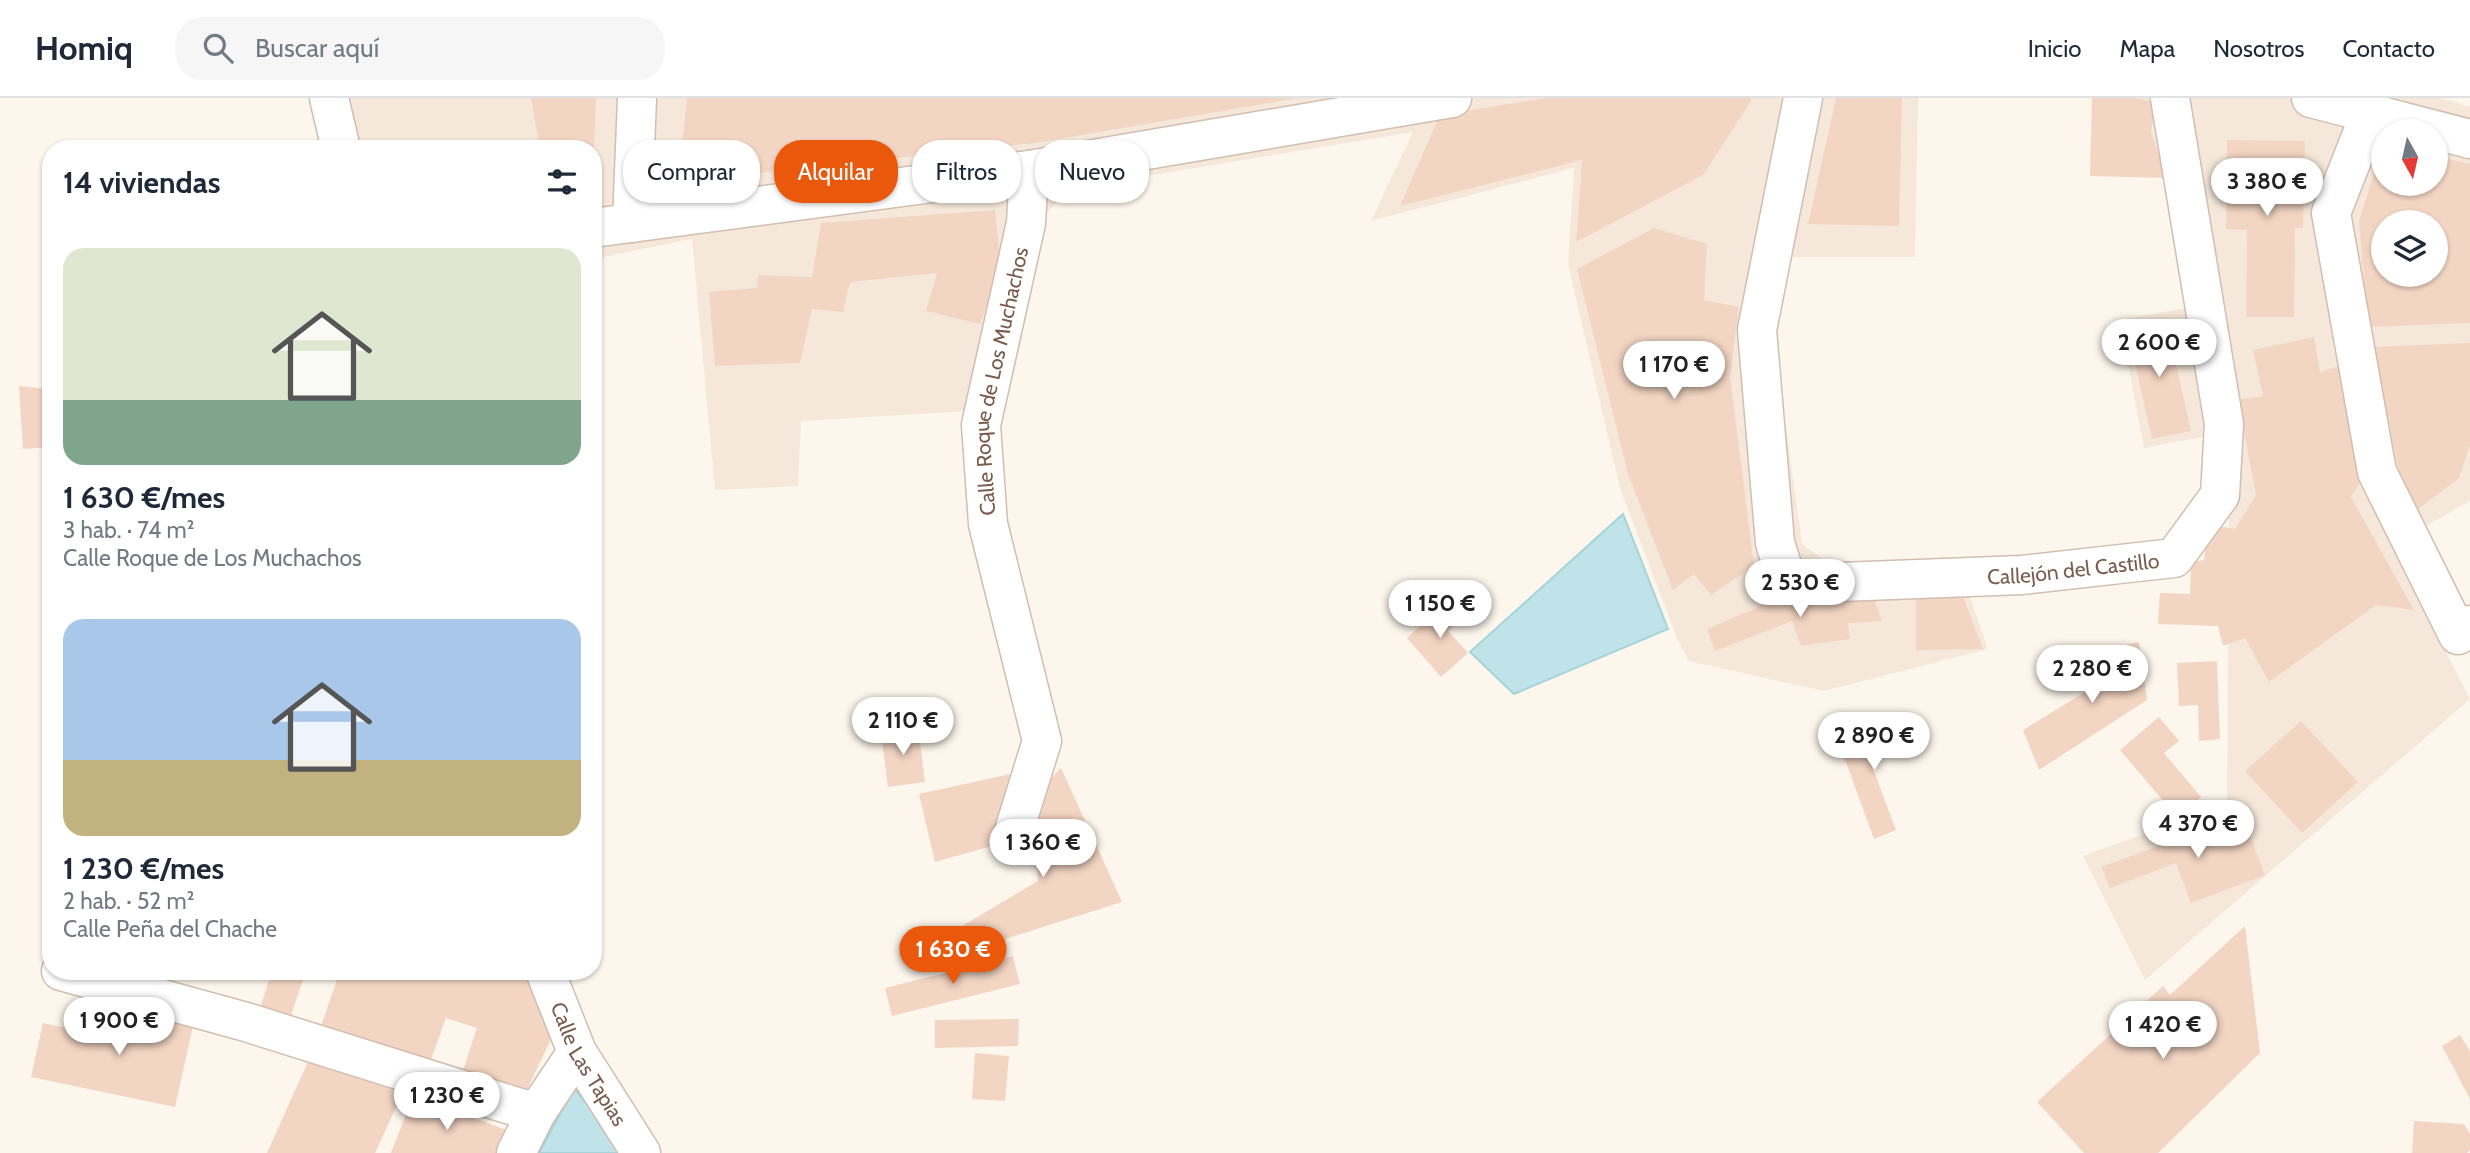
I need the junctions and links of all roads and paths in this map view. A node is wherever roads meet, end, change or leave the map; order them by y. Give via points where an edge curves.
1 (329, 98) edge
2 (637, 98) edge
3 (1452, 98) edge
4 (1803, 98) edge
5 (2169, 98) edge
6 (2311, 98) edge
7 (2370, 114) junction
8 (2470, 139) edge
9 (339, 140) edge
10 (1029, 170) junction
11 (632, 223) junction
12 (602, 227) edge
13 (2470, 625) edge
14 (1013, 834) dead end
15 (94, 980) edge
16 (549, 980) edge
17 (577, 1052) junction
18 (536, 1113) junction
19 (516, 1153) edge
20 (641, 1153) edge

1 - 9 street
2 - 11 street
3 - 10 street
4 - 5 street, Callejón del Castillo via 1757,330 1775,543 1788,584 2022,575 2174,558 2220,495 2224,424
6 - 7 street
7 - 8 street
7 - 13 street via 2331,213 2377,472 2458,635
10 - 11 street
10 - 14 street, Calle Roque de Los Muchachos via 1026,223 981,425 988,524 1042,741
11 - 12 street
15 - 18 street via 246,1022
16 - 17 street, Calle Las Tapias
17 - 18 street
17 - 20 street, Calle Las Tapias
18 - 19 street

